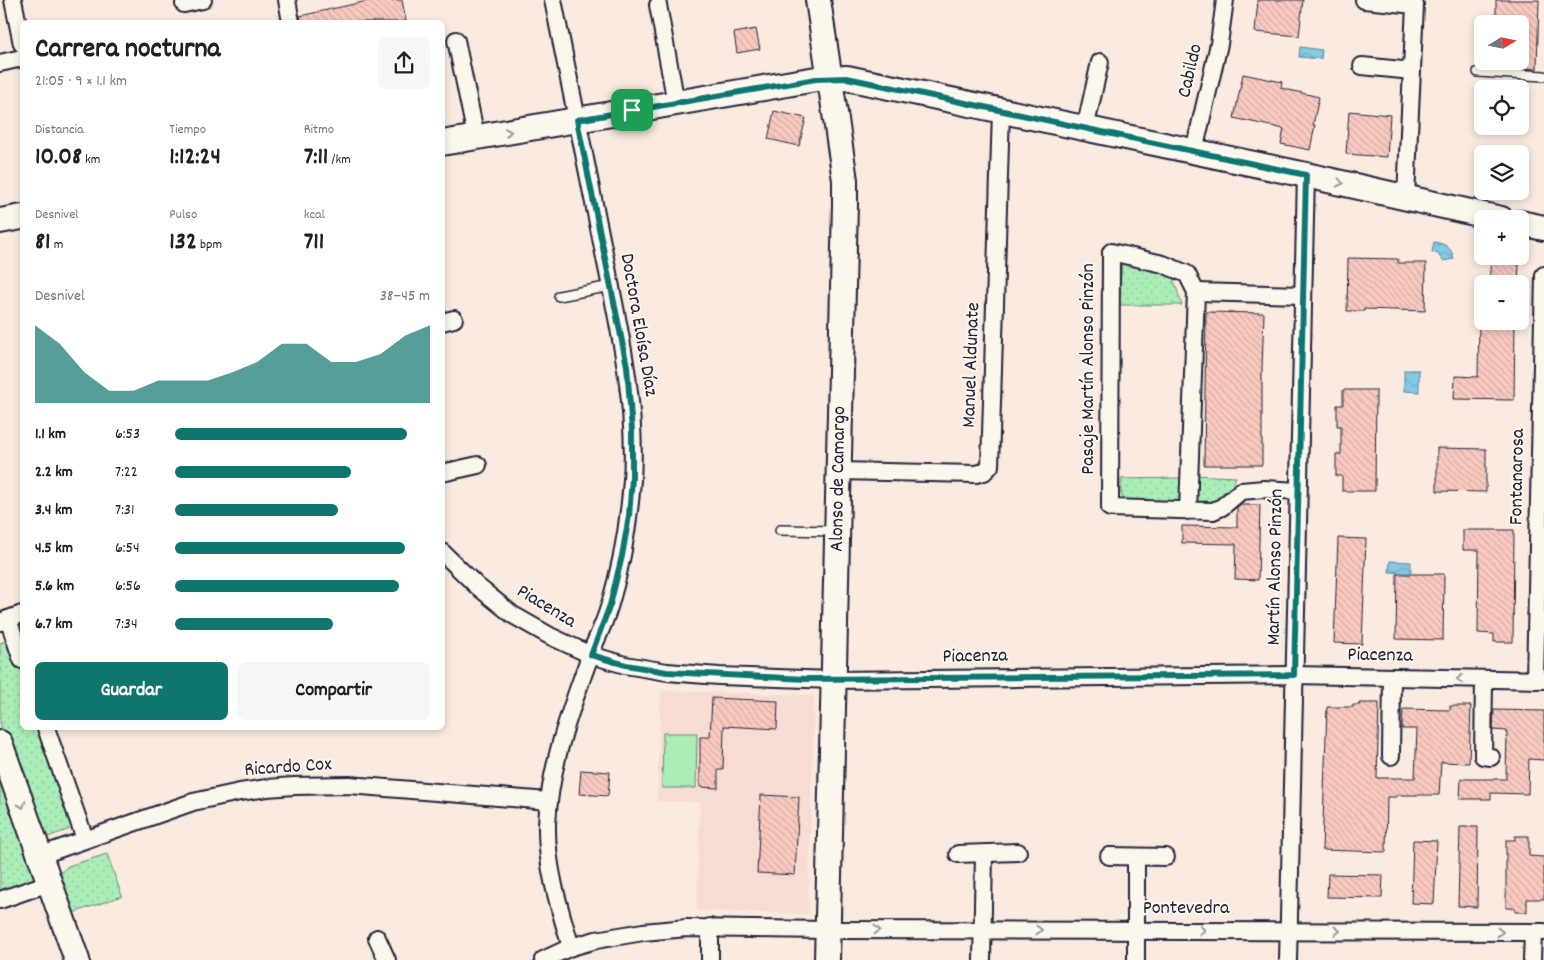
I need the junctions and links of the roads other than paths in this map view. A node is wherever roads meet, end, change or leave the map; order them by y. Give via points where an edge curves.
1 (13, 0) edge
2 (204, 0) edge
3 (286, 0) edge
4 (553, 0) edge
5 (818, 0) edge
6 (1225, 0) edge
7 (1364, 0) edge
8 (184, 4) dead end
9 (658, 6) dead end
10 (291, 20) edge
11 (20, 34) edge
12 (456, 40) dead end
13 (20, 58) edge
14 (1100, 62) dead end
15 (0, 63) edge
16 (1362, 66) dead end
17 (1412, 70) junction
18 (1478, 72) dead end
19 (1544, 76) edge
20 (830, 78) junction
21 (676, 103) junction
22 (1001, 111) junction
23 (577, 120) junction
24 (1086, 129) junction
25 (476, 137) junction
26 (445, 142) edge
27 (1194, 151) junction
28 (1306, 175) junction
29 (1406, 198) junction
30 (1474, 213) edge
31 (20, 217) edge
32 (0, 221) edge
33 (1529, 225) edge
34 (1544, 228) edge
35 (1544, 275) edge
36 (610, 286) junction
37 (1196, 292) junction
38 (1303, 295) junction
39 (559, 296) dead end
40 (478, 465) dead end
41 (839, 471) junction
42 (445, 472) edge
43 (1298, 491) junction
44 (1188, 511) junction
45 (780, 530) dead end
46 (837, 531) junction
47 (445, 556) edge
48 (7, 618) edge
49 (20, 654) edge
50 (591, 655) junction
51 (1294, 675) junction
52 (1392, 677) junction
53 (1484, 679) junction
54 (834, 680) junction
55 (1539, 680) edge
56 (47, 730) edge
57 (0, 743) edge
58 (1390, 756) dead end
59 (1491, 757) dead end
60 (549, 801) junction
61 (85, 839) junction
62 (1018, 852) dead end
63 (958, 854) dead end
64 (984, 854) junction
65 (40, 856) junction
66 (1109, 856) dead end
67 (1136, 856) junction
68 (1166, 857) dead end
69 (49, 883) junction
70 (0, 900) edge
71 (710, 928) junction
72 (828, 930) junction
73 (983, 930) junction
74 (1136, 930) junction
75 (1288, 930) junction
76 (1538, 932) edge
77 (377, 938) dead end
78 (571, 947) junction
79 (77, 960) edge
80 (387, 960) edge
81 (543, 960) edge
82 (710, 960) edge
83 (827, 960) edge
84 (982, 960) edge
85 (1136, 960) edge
86 (1288, 960) edge
87 (1532, 960) edge

1 - 11 street
2 - 8 street
3 - 10 street
4 - 23 street, Doctora Eloísa Díaz
5 - 20 street, Alonso de Camargo
6 - 27 street, Cabildo via 1219,44
7 - 17 street via 1415,5
9 - 21 street
12 - 25 street
13 - 15 street
14 - 24 street
16 - 17 street
17 - 29 street
18 - 19 lane
20 - 21 street
20 - 22 street via 858,79
20 - 41 street, Alonso de Camargo via 844,180
21 - 23 street
22 - 24 street
22 - 41 street, Manuel Aldunate via 990,466 976,474
25 -> 23 street
23 - 36 street, Doctora Eloísa Díaz
24 - 27 street
25 - 26 street
27 - 28 street
28 -> 29 street
28 - 38 street, Martín Alonso Pinzón
29 - 30 street
31 - 32 street
33 - 34 street
35 - 55 street, Fontanarosa
36 - 39 lane
36 - 50 street, Doctora Eloísa Díaz via 627,366 632,478 620,564 610,605
37 - 38 street
37 - 44 street
37 - 44 street, Pasaje Martín Alonso Pinzón via 1187,274 1163,264 1111,252 1110,508
38 - 43 street, Martín Alonso Pinzón
40 - 42 street
41 - 46 street, Alonso de Camargo
43 - 44 street, Pasaje Martín Alonso Pinzón via 1241,490 1213,511
43 - 51 street, Martín Alonso Pinzón
45 - 46 lane
46 - 54 street, Alonso de Camargo
47 - 50 street, Piacenza via 513,615
48 - 49 street
50 - 54 street, Piacenza via 667,672
50 - 60 street, Doctora Eloísa Díaz via 564,729
51 - 52 street, Piacenza
51 - 54 street, Piacenza
51 - 75 street, Martín Alonso Pinzón
53 -> 52 street, Piacenza
52 - 58 street
53 - 55 street, Piacenza
53 - 59 street via 1483,756
54 - 72 street, Alonso de Camargo
56 - 61 street
57 -> 65 street
60 - 61 street, Ricardo Cox via 349,785 294,786 240,792 193,802
60 - 78 street, Doctora Eloísa Díaz via 549,859 554,891
61 - 65 street, Ricardo Cox
62 - 64 street
63 - 64 street
64 - 73 street
65 - 69 street
66 - 67 street
67 - 68 street
67 - 74 street
69 - 70 street
69 - 79 street
71 - 72 street, Pontevedra
71 - 78 street, Pontevedra via 664,929
71 - 82 street
72 -> 73 street, Pontevedra
72 - 83 street, Alonso de Camargo
73 -> 74 street, Pontevedra
73 - 84 street
74 -> 75 street, Pontevedra
74 - 85 street
75 -> 76 street, Pontevedra
75 - 86 street, Martín Alonso Pinzón
76 - 87 street
77 - 80 street
78 - 81 street, Pontevedra

